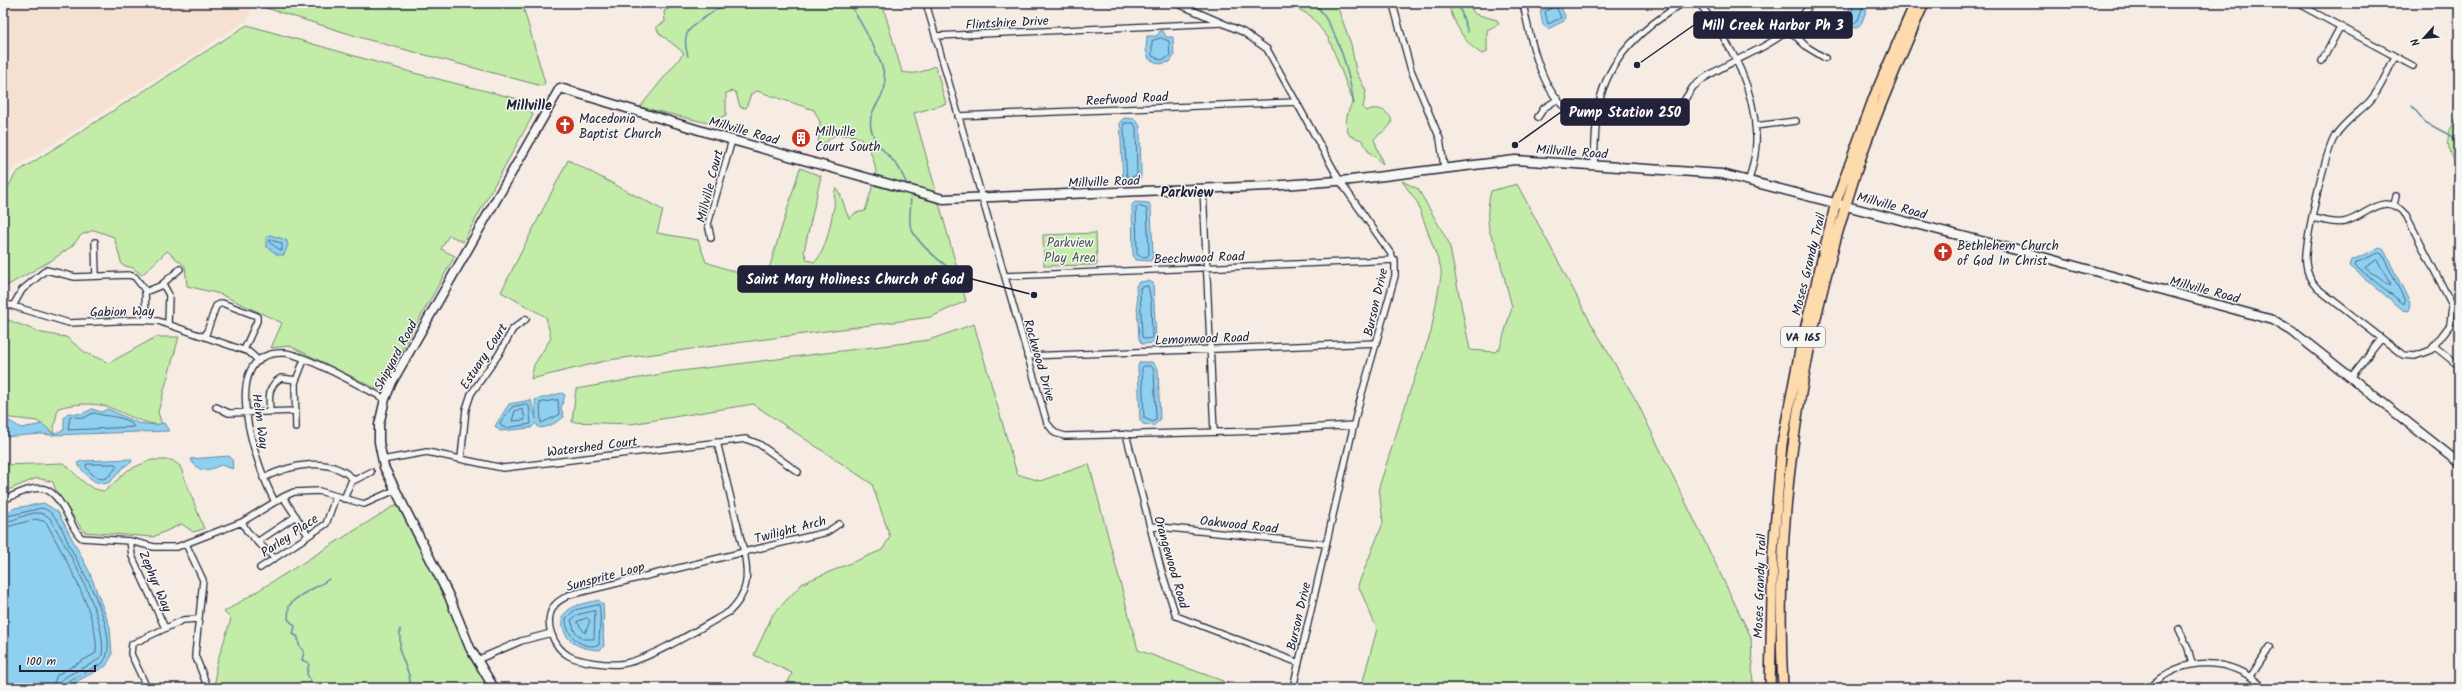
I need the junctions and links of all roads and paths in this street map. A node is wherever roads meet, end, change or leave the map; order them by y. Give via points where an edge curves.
1 (926, 3) edge
2 (1176, 3) edge
3 (1523, 3) edge
4 (1683, 3) edge
5 (1699, 3) edge
6 (1811, 3) edge
7 (1915, 3) edge
8 (1924, 3) edge
9 (2296, 3) edge
10 (1394, 8) dead end
11 (1224, 22) junction
12 (2340, 26) junction
13 (1789, 30) junction
14 (936, 36) junction
15 (2395, 57) junction
16 (1825, 58) dead end
17 (1736, 60) junction
18 (2322, 61) dead end
19 (2413, 66) dead end
20 (560, 88) joint
21 (1558, 99) junction
22 (1297, 102) junction
23 (958, 116) junction
24 (1538, 117) dead end
25 (1597, 117) junction
26 (1673, 117) dead end
27 (1796, 121) dead end
28 (1755, 126) junction
29 (732, 140) junction
30 (1594, 165) junction
31 (1444, 167) junction
32 (1749, 180) junction
33 (1340, 181) junction
34 (1202, 188) junction
35 (2396, 196) dead end
36 (982, 198) junction
37 (1836, 202) junction
38 (1847, 205) junction
39 (2394, 205) junction
40 (2313, 218) junction
41 (711, 238) dead end
42 (95, 242) dead end
43 (1395, 260) junction
44 (1206, 268) junction
45 (180, 269) dead end
46 (96, 276) junction
47 (1005, 276) junction
48 (164, 284) junction
49 (145, 292) junction
50 (3, 303) edge
51 (13, 306) junction
52 (526, 318) dead end
53 (146, 320) junction
54 (168, 324) junction
55 (205, 337) junction
56 (2381, 339) junction
57 (1377, 343) junction
58 (2434, 346) junction
59 (1210, 349) junction
60 (244, 350) junction
61 (1027, 356) junction
62 (304, 360) junction
63 (258, 362) junction
64 (2459, 366) edge
65 (2351, 377) junction
66 (296, 380) junction
67 (385, 399) junction
68 (216, 407) dead end
69 (296, 411) junction
70 (247, 412) junction
71 (270, 412) junction
72 (1354, 425) junction
73 (296, 428) dead end
74 (1214, 432) junction
75 (1126, 434) junction
76 (717, 442) junction
77 (461, 458) junction
78 (382, 460) junction
79 (2459, 463) edge
80 (371, 472) dead end
81 (798, 472) dead end
82 (263, 478) junction
83 (354, 480) junction
84 (395, 490) junction
85 (336, 496) junction
86 (283, 497) junction
87 (344, 498) junction
88 (3, 500) edge
89 (275, 502) junction
90 (296, 516) junction
91 (242, 522) junction
92 (839, 524) dead end
93 (1150, 526) junction
94 (308, 535) junction
95 (130, 541) junction
96 (257, 542) junction
97 (186, 544) junction
98 (1326, 544) junction
99 (744, 552) junction
100 (274, 558) junction
101 (260, 568) dead end
102 (197, 619) junction
103 (165, 628) junction
104 (2179, 629) dead end
105 (551, 633) junction
106 (2270, 647) dead end
107 (477, 660) junction
108 (1299, 663) junction
109 (2192, 664) junction
110 (2251, 676) junction
111 (147, 688) edge
112 (208, 688) edge
113 (494, 688) edge
114 (1293, 688) edge
115 (1770, 688) edge
116 (1783, 688) edge
117 (2149, 688) edge
118 (2264, 688) edge

1 - 14 street, Rockwood Drive
2 - 11 street, Burson Drive
3 - 21 street via 1537,60
4 - 25 street via 1647,28 1625,50 1608,77 1600,98
5 - 17 street via 1722,34
6 - 13 street via 1803,16
7 - 37 main road, Moses Grandy Trail / VA 165 via 1874,97
8 - 38 main road, Moses Grandy Trail / VA 165 via 1861,157
9 - 12 street
10 - 31 street via 1411,70 1440,139
11 - 14 street, Flintshire Drive
11 - 22 street, Burson Drive via 1252,36 1267,49
12 - 15 street
12 - 18 street
13 - 16 street via 1807,47
13 - 17 street via 1770,44
14 - 23 street, Rockwood Drive
15 - 19 street
15 - 40 street via 2374,96 2345,123 2334,138 2326,160
17 - 26 street via 1693,87
17 - 28 street via 1748,93
20 - 29 street, Millville Road
20 - 67 street, Shipyard Road via 413,344
21 - 24 street via 1544,108
21 - 25 street via 1575,113
22 - 23 street, Reefwood Road
22 - 33 street, Burson Drive
23 - 36 street, Rockwood Drive
25 - 30 street
27 - 28 street
28 - 32 street via 1755,153
29 - 36 street, Millville Road via 937,197
29 - 41 street, Millville Court via 708,224
30 - 31 street, Millville Road via 1515,160
30 - 32 street, Millville Road via 1722,174
31 - 33 street, Millville Road
32 - 37 street, Millville Road
33 - 34 street, Millville Road
33 - 43 street, Burson Drive
34 - 36 street, Millville Road
34 - 44 street
35 - 39 street
36 - 47 street, Rockwood Drive
37 - 38 street, Millville Road
37 - 115 main road, Moses Grandy Trail / VA 165 via 1800,350 1782,444 1773,552
38 - 65 street, Millville Road via 2264,317 2292,331
38 - 116 main road, Moses Grandy Trail / VA 165 via 1814,325 1798,406 1782,558
39 - 40 street via 2378,205 2343,222
39 - 58 street via 2409,219 2452,305 2450,325
40 - 56 street via 2306,259 2309,277 2323,294
42 - 46 street
43 - 44 street, Beechwood Road
43 - 57 street, Burson Drive via 1395,276
44 - 47 street, Beechwood Road
44 - 59 street
45 - 48 street
46 - 49 street via 132,275 140,281
46 - 51 street via 71,277 46,270 22,290
47 - 61 street, Rockwood Drive
48 - 49 street
48 - 54 street via 169,295
49 - 53 street
50 - 51 street, Gabion Way
51 - 53 street, Gabion Way via 69,323
52 - 77 street, Estuary Court via 513,329 471,394 466,409
53 - 54 street, Gabion Way
54 - 55 street, Gabion Way
55 - 60 street, Gabion Way
55 - 60 street via 216,306 222,303 257,316
56 - 58 street via 2397,352 2408,356 2422,355
56 - 65 street
57 - 59 street, Lemonwood Road
57 - 72 street, Burson Drive
58 - 64 street
59 - 61 street, Lemonwood Road
59 - 74 street
60 - 63 street, Gabion Way via 254,355
61 - 75 street, Rockwood Drive via 1047,424 1052,431 1065,436
62 - 63 street via 279,353
62 - 66 street
62 - 67 street
63 - 70 street, Helm Way via 246,383
65 - 79 street, Millville Road
66 - 69 street
66 - 71 street via 281,378 272,387 269,393
67 - 78 street, Shipyard Road via 378,434
68 - 70 street via 226,413
69 - 71 street
69 - 73 street
70 - 71 street
70 - 82 street, Helm Way via 252,445
72 - 74 street, Rockwood Drive
72 - 98 street, Burson Drive
74 - 75 street, Rockwood Drive
75 - 93 street, Orangewood Road
76 - 77 street, Watershed Court via 503,468
76 - 81 street, Watershed Court via 746,439 759,444
76 - 99 street
77 - 78 street, Watershed Court via 427,452
78 - 84 street, Shipyard Road
80 - 83 street
82 - 83 street via 290,467 312,465 345,472
82 - 89 street, Helm Way
83 - 87 street
84 - 87 street via 368,503
84 - 107 street, Shipyard Road via 449,596
85 - 86 street via 308,490
85 - 87 street
85 - 94 street, Parley Place via 327,522
86 - 89 street
86 - 90 street
88 - 95 street via 30,488 46,489 60,499 75,530 82,538
89 - 91 street
90 - 94 street
90 - 96 street
91 - 96 street
91 - 97 street
92 - 99 street, Twilight Arch via 827,532
93 - 98 street, Oakwood Road
93 - 108 street, Orangewood Road via 1173,611 1178,618
94 - 100 street, Parley Place
95 - 97 street via 161,548
95 - 103 street, Zephyr Way via 132,556
96 - 100 street
97 - 102 street via 203,580
98 - 108 street, Burson Drive
99 - 105 street, Sunsprite Loop via 569,595 554,605 549,623
99 - 105 street via 747,585 735,606 729,612 640,659 619,664 576,659 564,652
100 - 101 street, Parley Place
102 - 103 street via 186,619
102 - 112 street via 195,655
103 - 111 street via 134,642 130,647
104 - 109 street
105 - 107 street via 521,641
106 - 110 street
107 - 113 street, Shipyard Road
108 - 114 street, Burson Drive
109 - 110 street via 2212,663
109 - 117 street via 2170,672
110 - 118 street

